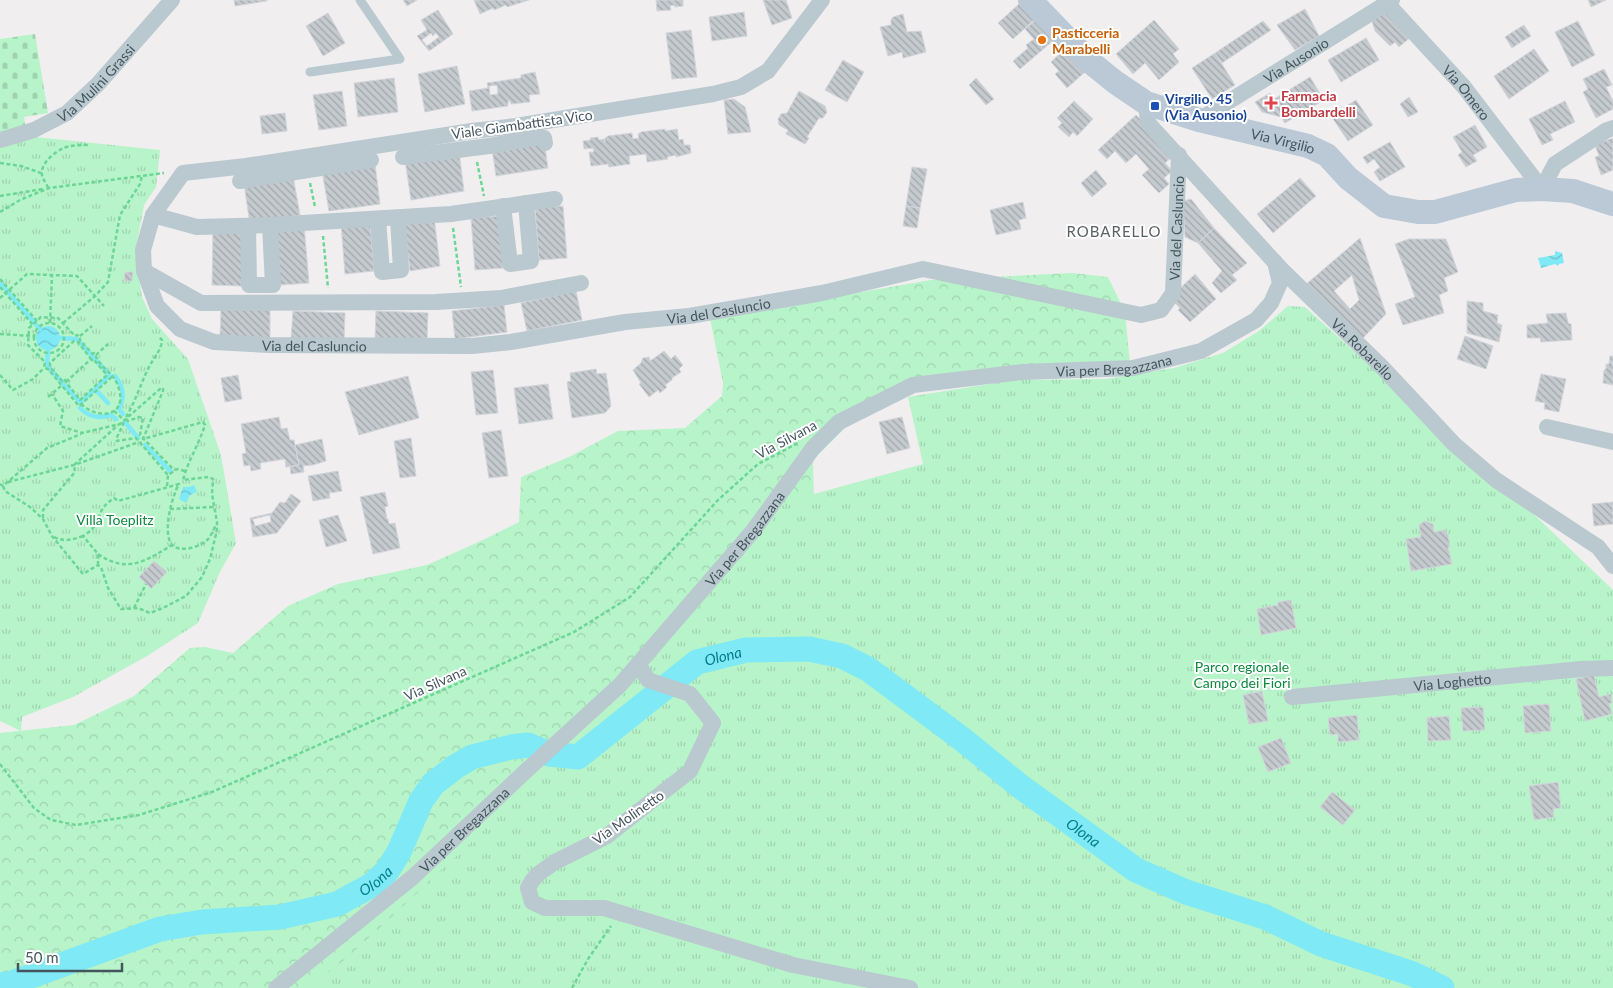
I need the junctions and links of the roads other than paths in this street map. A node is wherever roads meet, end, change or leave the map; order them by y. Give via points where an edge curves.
1 (172, 0) edge
2 (360, 0) edge
3 (822, 0) edge
4 (1030, 0) edge
5 (1387, 1) edge
6 (310, 72) dead end
7 (1146, 103) junction
8 (1199, 120) junction
9 (1613, 128) edge
10 (472, 131) junction
11 (0, 140) edge
12 (545, 143) dead end
13 (475, 151) junction
14 (1179, 155) junction
15 (403, 157) dead end
16 (371, 160) dead end
17 (308, 168) junction
18 (183, 173) joint
19 (240, 181) dead end
20 (1542, 189) junction
21 (555, 199) dead end
22 (526, 203) junction
23 (1613, 204) edge
24 (503, 206) junction
25 (153, 215) junction
26 (398, 218) junction
27 (378, 219) junction
28 (248, 226) junction
29 (270, 226) junction
30 (529, 233) junction
31 (507, 235) junction
32 (400, 244) junction
33 (380, 246) junction
34 (271, 256) junction
35 (248, 257) junction
36 (1275, 262) junction
37 (144, 271) junction
38 (580, 283) dead end
39 (1547, 427) dead end
40 (1613, 442) edge
41 (1613, 566) edge
42 (638, 664) junction
43 (1613, 668) edge
44 (1292, 698) dead end
45 (276, 988) edge
46 (910, 988) edge

1 - 11 street, Via Mulini Grassi via 98,84 67,113 34,130
2 - 6 lane via 400,58
3 - 10 street, Viale Giambattista Vico via 768,71 740,87 656,104
4 - 7 main road, Via Virgilio via 1089,61
5 - 8 street, Via Ausonio
5 - 20 street, Via Omero via 1464,87
7 - 8 main road, Via Virgilio
7 - 14 street, Via Robarello via 1148,123
8 - 20 main road, Via Virgilio via 1308,146 1326,155 1348,178 1384,206 1435,212 1516,190
9 - 20 street via 1555,164
10 - 13 street
10 - 17 street, Viale Giambattista Vico
12 - 13 street via 540,137
13 - 15 street
14 - 36 street, Via Robarello
14 - 37 street, Via del Casluncio via 1173,293 1161,310 1141,315 923,269 822,293 510,342 472,346 269,345 214,342 180,329 157,306
16 - 17 street
17 - 18 street, Viale Giambattista Vico via 246,166
17 - 19 street
18 - 25 street, Via del Casluncio
20 - 23 main road, Via Virgilio via 1573,191
21 - 22 street
22 - 24 street
22 - 30 street
24 - 26 street
24 - 31 street
25 - 28 street via 197,227
25 - 37 street, Via del Casluncio via 143,250
26 - 27 street
26 - 32 street
27 - 29 street
27 - 33 street
28 - 29 street
28 - 35 street
29 - 34 street
30 - 31 street
30 - 31 street via 531,262 510,264
32 - 33 street
32 - 33 street via 401,270 382,272
34 - 35 street
34 - 35 street via 273,285 249,285
36 - 41 street, Via Robarello via 1454,444 1496,480 1598,547
36 - 42 street, Via per Bregazzana via 1280,283 1271,302 1256,320 1201,351 1133,368 1022,372 913,384 840,422 813,448 753,531
37 - 38 street via 201,303 436,302 500,298
39 - 40 street
42 - 45 street, Via per Bregazzana via 620,685 413,877
42 - 46 street, Via Molinetto via 648,680 690,694 713,723 690,771 607,836 538,874 528,888 532,902 545,908 604,908 793,965
43 - 44 street, Via Loghetto

